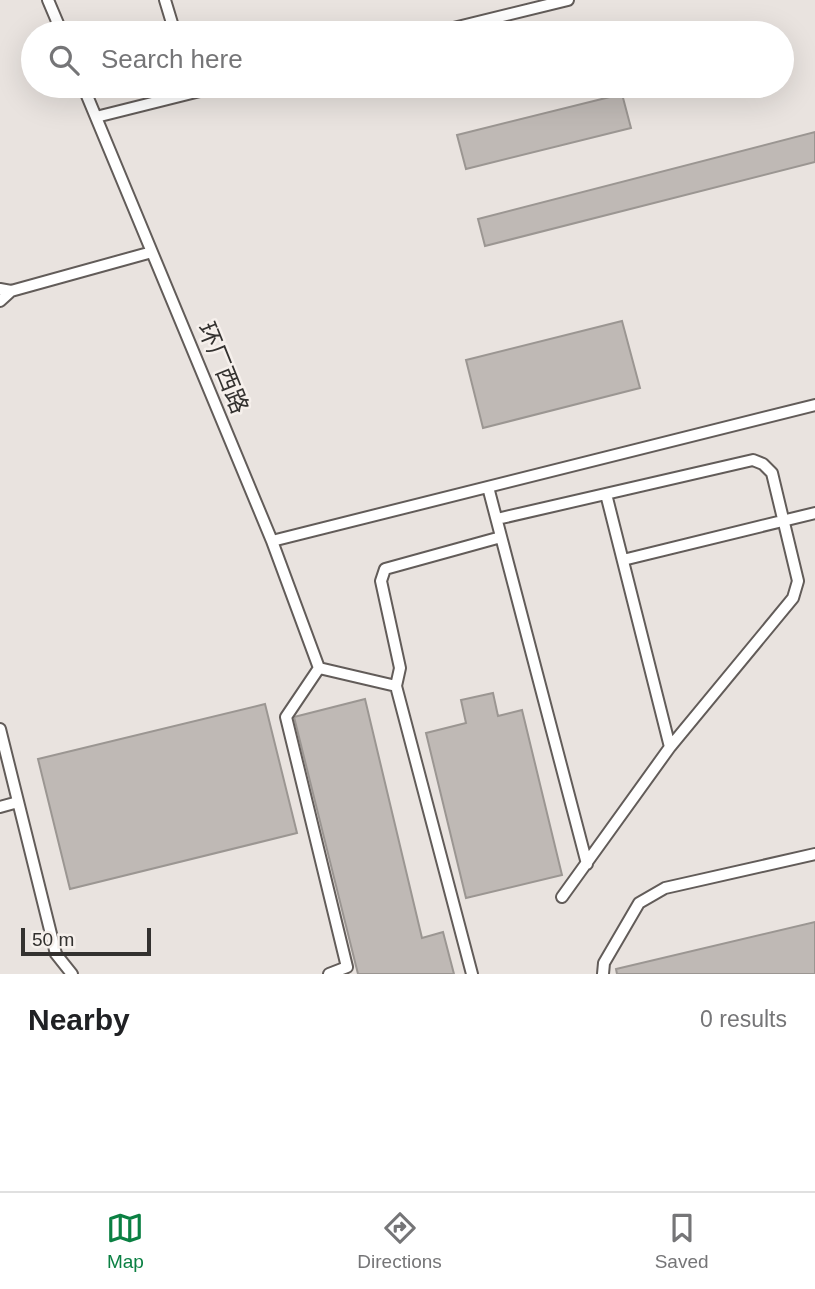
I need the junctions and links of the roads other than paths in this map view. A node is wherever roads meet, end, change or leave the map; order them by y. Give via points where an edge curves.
1 (48, 0) edge
2 (165, 0) edge
3 (568, 0) edge
4 (57, 21) edge
5 (171, 21) edge
6 (482, 21) edge
7 (88, 98) edge
8 (162, 98) edge
9 (96, 117) junction
10 (152, 252) junction
11 (5, 290) edge
12 (0, 301) edge
13 (815, 405) edge
14 (488, 487) junction
15 (606, 494) junction
16 (815, 513) edge
17 (496, 519) junction
18 (785, 520) junction
19 (501, 537) junction
20 (272, 541) junction
21 (623, 560) junction
22 (319, 668) junction
23 (396, 685) junction
24 (0, 729) edge
25 (670, 747) junction
26 (18, 802) junction
27 (0, 807) edge
28 (815, 854) edge
29 (587, 864) junction
30 (562, 897) dead end
31 (72, 974) edge
32 (329, 974) edge
33 (472, 974) edge
34 (603, 974) edge

1 - 4 lane
2 - 5 lane
3 - 6 lane
7 - 9 lane, 环厂西路
8 - 9 lane
9 - 10 lane, 环厂西路
10 - 11 lane
10 - 20 lane, 环厂西路
11 - 12 lane
13 - 14 lane
14 - 17 lane
14 - 20 lane
15 - 17 lane
15 - 18 lane via 753,460 772,474
15 - 21 lane
16 - 18 lane
17 - 19 lane
18 - 21 lane
18 - 25 lane via 797,581 793,598
19 - 23 lane via 385,569 381,581 400,668
19 - 29 lane
20 - 22 lane, 环厂西路
21 - 25 lane
22 - 23 lane
22 - 32 lane via 286,717 347,967
23 - 33 lane
24 - 26 lane
25 - 29 lane
26 - 27 lane
26 - 31 lane via 56,954
28 - 34 lane via 665,888 639,903 604,962
29 - 30 lane

